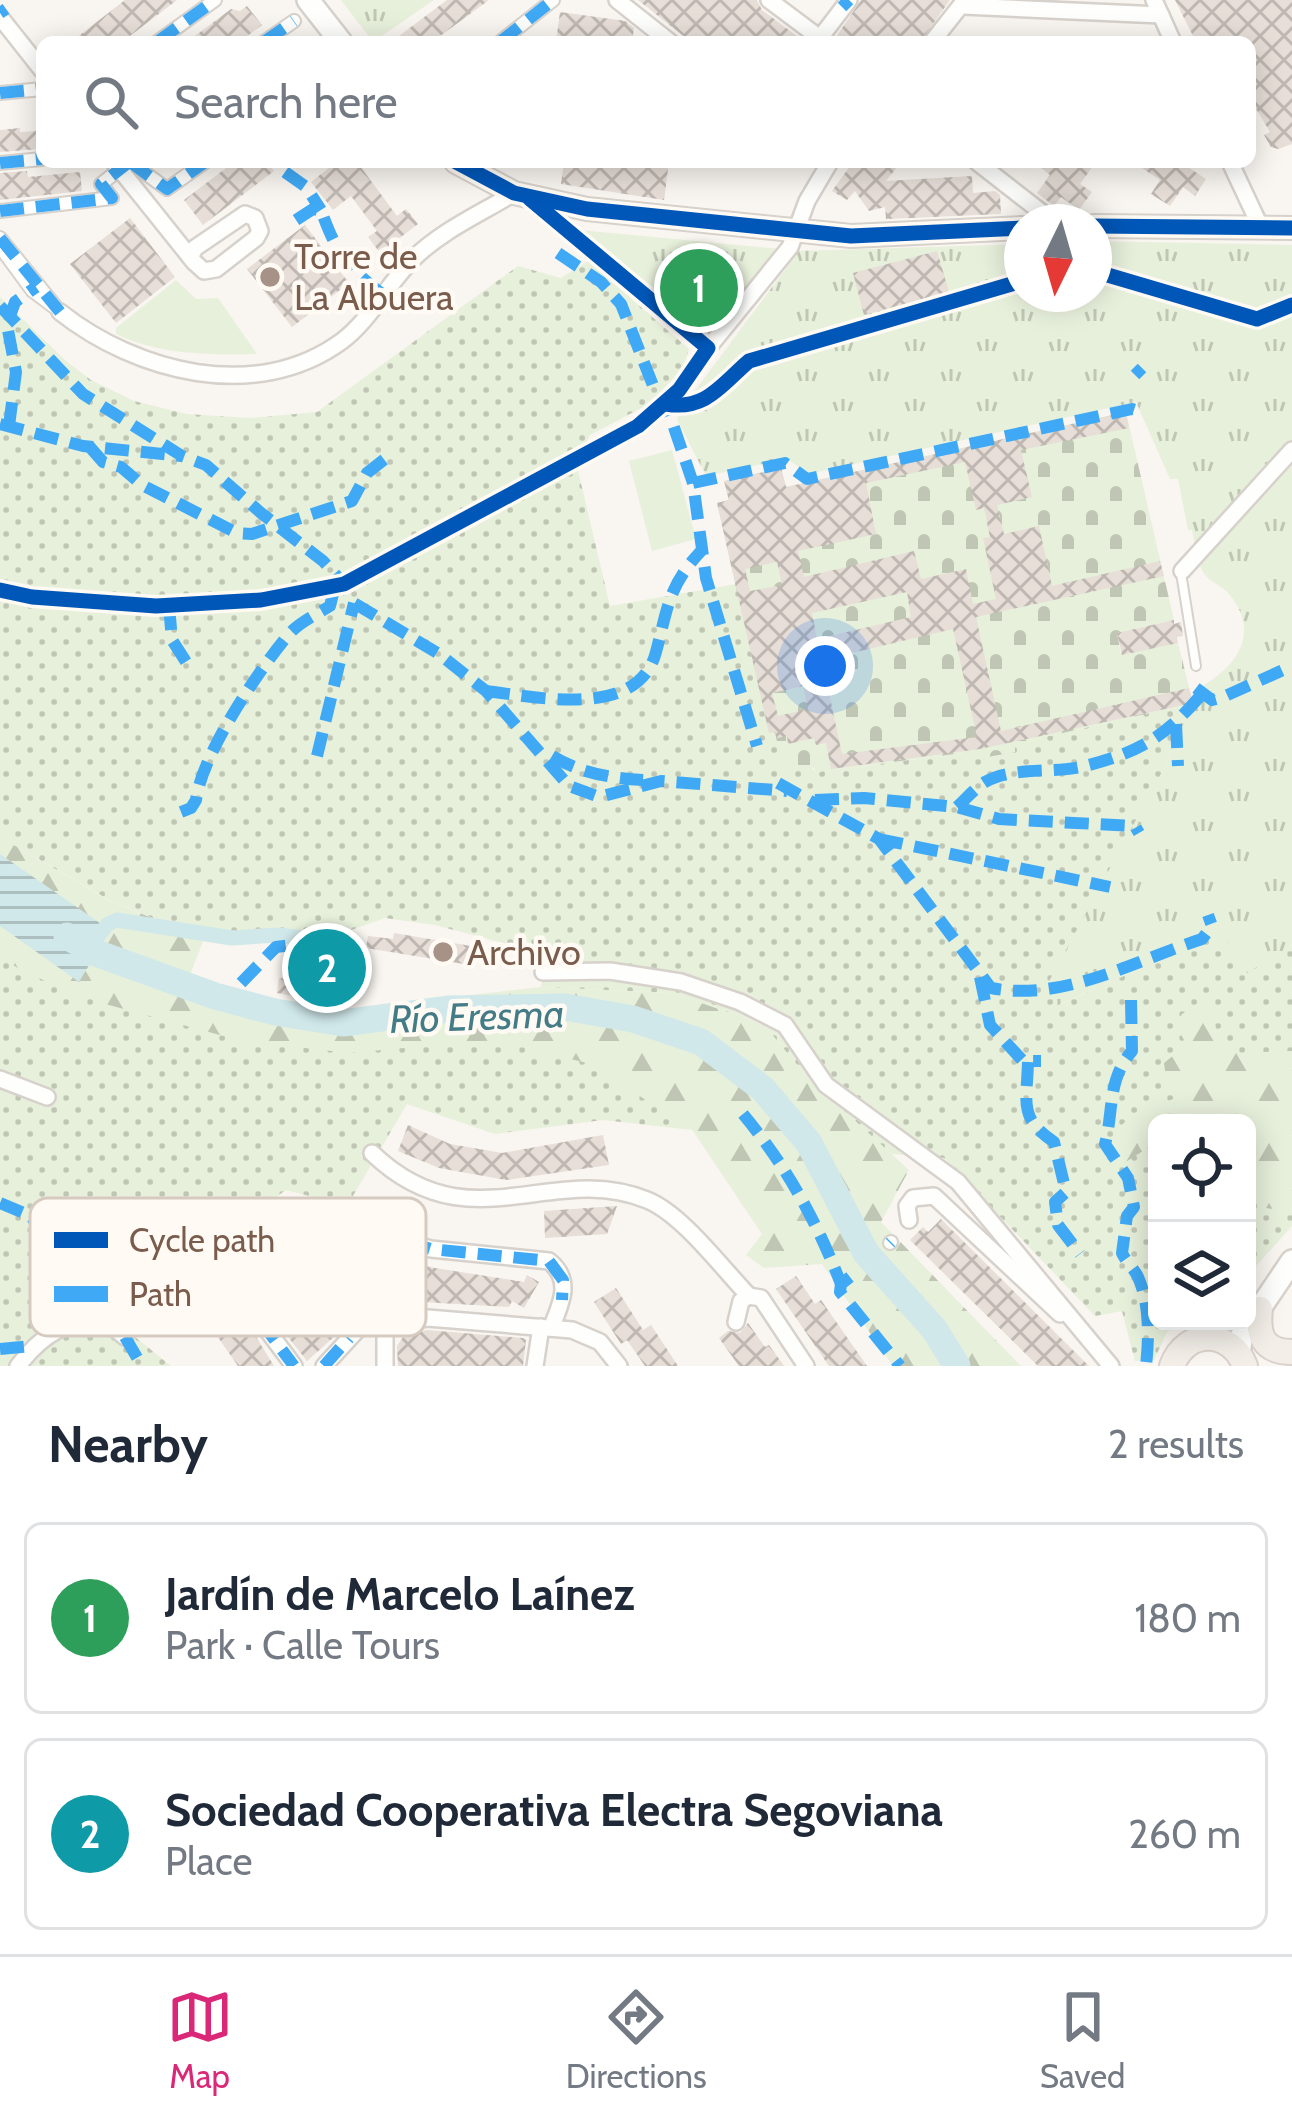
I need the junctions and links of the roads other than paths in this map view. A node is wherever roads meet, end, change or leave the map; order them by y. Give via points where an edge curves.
1 (215, 0) edge
2 (308, 0) edge
3 (553, 0) edge
4 (617, 0) edge
5 (770, 0) edge
6 (844, 2) edge
7 (964, 3) edge
8 (1157, 8) edge
9 (2, 13) edge
10 (294, 21) dead end
11 (165, 36) edge
12 (272, 36) edge
13 (336, 36) edge
14 (508, 36) edge
15 (662, 36) edge
16 (817, 36) edge
17 (824, 36) edge
18 (937, 36) edge
19 (1171, 36) edge
20 (36, 61) edge
21 (36, 90) edge
22 (0, 94) edge
23 (36, 160) edge
24 (0, 163) edge
25 (123, 168) edge
26 (125, 168) edge
27 (126, 168) edge
28 (197, 168) edge
29 (468, 168) edge
30 (824, 168) edge
31 (985, 168) edge
32 (1233, 168) edge
33 (522, 196) junction
34 (1031, 204) edge
35 (0, 211) edge
36 (1112, 226) edge
37 (1261, 228) junction
38 (1292, 228) edge
39 (1004, 229) edge
40 (798, 231) junction
41 (0, 238) edge
42 (0, 250) edge
43 (593, 250) joint
44 (193, 252) dead end
45 (60, 312) junction
46 (692, 335) joint
47 (708, 348) junction
48 (1292, 450) edge
49 (1181, 571) joint
50 (0, 590) edge
51 (1196, 666) dead end
52 (543, 972) dead end
53 (0, 1079) edge
54 (47, 1097) dead end
55 (372, 1153) dead end
56 (909, 1220) dead end
57 (426, 1248) edge
58 (1292, 1250) edge
59 (1292, 1262) edge
60 (748, 1296) junction
61 (1256, 1303) edge
62 (1256, 1304) edge
63 (426, 1318) edge
64 (1256, 1318) edge
65 (736, 1322) dead end
66 (546, 1328) junction
67 (1218, 1330) edge
68 (1081, 1332) junction
69 (45, 1336) edge
70 (272, 1336) edge
71 (351, 1336) edge
72 (1208, 1337) junction
73 (1292, 1354) edge
74 (1242, 1359) edge
75 (18, 1366) edge
76 (294, 1366) edge
77 (324, 1366) edge
78 (535, 1366) edge
79 (619, 1366) edge
80 (806, 1366) edge
81 (1111, 1366) edge
82 (1172, 1366) edge
83 (1270, 1366) edge

1 - 11 street
2 - 13 street
3 - 14 street
4 - 15 street
5 - 16 street
6 - 17 street
7 - 8 street
7 - 18 street
8 - 19 street
9 - 20 street
10 - 12 street
21 - 22 street
23 - 24 street
25 - 35 street via 101,184 112,198
26 - 44 street
27 - 28 street via 167,189
29 - 33 street
30 - 40 street
31 - 34 street
32 - 37 street
33 - 40 street
33 - 43 street
33 - 45 street via 426,247 345,338 289,366 219,374 156,364 110,346
36 - 37 street
37 - 38 street
39 - 40 street
40 - 47 street
41 - 45 street
42 - 45 lane via 31,292
43 - 46 street
46 - 47 street
47 - 50 street via 679,390 638,426 344,584 261,601 157,606
48 - 49 street
49 - 51 lane
52 - 68 street via 680,982 785,1024 826,1085 958,1182
53 - 54 street
55 - 60 street via 395,1176 444,1195 488,1200 607,1187 652,1202
56 - 68 street via 913,1198 934,1196
57 - 66 street via 548,1261 564,1288
58 - 61 street
59 - 62 street
60 - 65 street via 737,1305
60 - 80 street via 764,1301
63 - 66 street
64 - 73 main road via 1266,1345
66 - 78 street
66 - 79 street via 585,1334
67 - 72 street
68 - 81 street
69 - 75 street
70 - 76 street
71 - 77 street
72 - 74 main road via 1224,1340
72 - 82 main road via 1186,1344
73 - 83 main road

